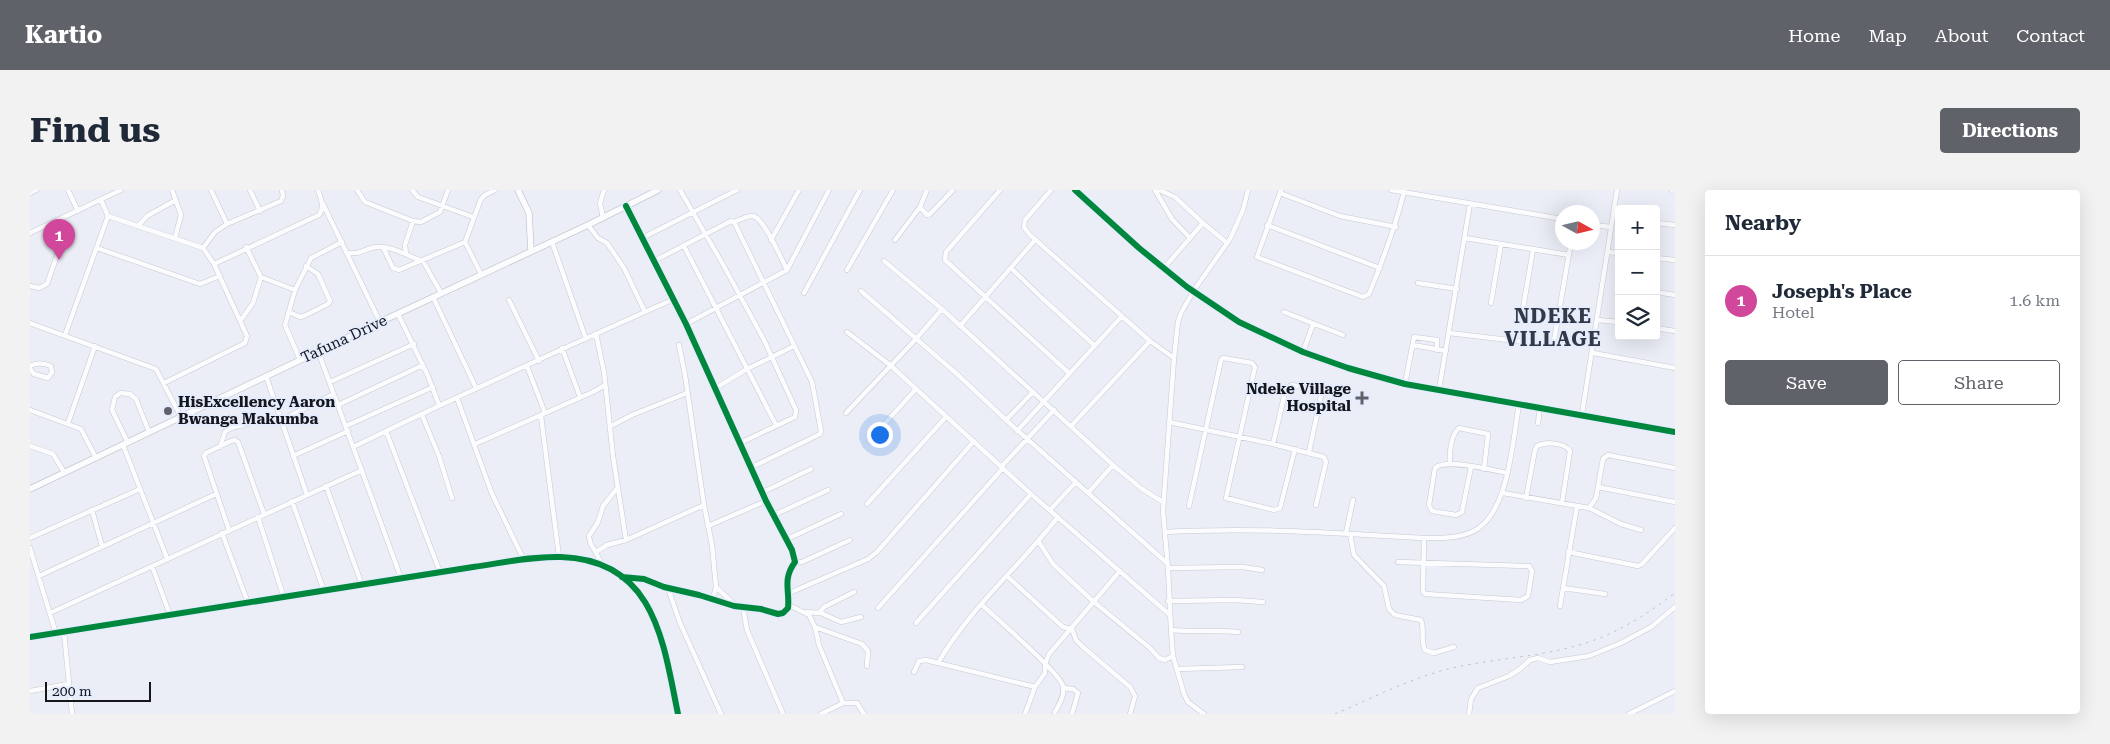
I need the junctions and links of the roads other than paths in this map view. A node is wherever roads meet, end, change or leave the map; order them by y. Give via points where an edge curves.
1 (36, 190) edge
2 (68, 190) edge
3 (121, 190) edge
4 (172, 190) edge
5 (211, 190) edge
6 (250, 190) edge
7 (282, 190) edge
8 (318, 190) edge
9 (357, 190) edge
10 (412, 190) edge
11 (448, 190) edge
12 (496, 190) edge
13 (518, 190) edge
14 (604, 190) edge
15 (658, 190) edge
16 (680, 190) edge
17 (737, 190) edge
18 (799, 190) edge
19 (829, 190) edge
20 (860, 190) edge
21 (893, 190) edge
22 (927, 190) edge
23 (953, 190) edge
24 (1000, 190) edge
25 (1050, 190) edge
26 (1075, 190) edge
27 (1155, 190) edge
28 (1159, 190) edge
29 (1248, 190) edge
30 (1391, 190) edge
31 (1426, 190) edge
32 (1617, 190) edge
33 (1281, 191) edge
34 (1404, 192) junction
35 (30, 193) edge
36 (1425, 196) junction
37 (101, 200) junction
38 (176, 200) junction
39 (322, 202) junction
40 (1470, 204) junction
41 (442, 206) junction
42 (626, 206) junction
43 (920, 207) junction
44 (78, 211) junction
45 (260, 211) junction
46 (692, 211) junction
47 (108, 216) junction
48 (473, 217) junction
49 (602, 218) junction
50 (1555, 218) edge
51 (1612, 218) junction
52 (1615, 218) edge
53 (58, 220) junction
54 (413, 221) junction
55 (734, 222) junction
56 (1203, 223) junction
57 (1660, 223) edge
58 (227, 224) junction
59 (139, 225) junction
60 (588, 225) junction
61 (1267, 225) junction
62 (1600, 225) edge
63 (1675, 225) edge
64 (1611, 226) junction
65 (1396, 227) junction
66 (30, 233) edge
67 (706, 233) junction
68 (175, 238) junction
69 (642, 238) junction
70 (1190, 238) junction
71 (1465, 238) junction
72 (771, 240) junction
73 (895, 240) dead end
74 (1035, 240) junction
75 (342, 242) junction
76 (465, 242) junction
77 (552, 242) junction
78 (1227, 243) junction
79 (1501, 244) junction
80 (405, 246) junction
81 (684, 246) junction
82 (246, 247) junction
83 (383, 247) junction
84 (97, 248) junction
85 (203, 248) junction
86 (1534, 250) junction
87 (1570, 250) edge
88 (398, 251) junction
89 (530, 251) junction
90 (1608, 252) junction
91 (347, 253) junction
92 (1615, 253) edge
93 (406, 254) junction
94 (1569, 255) junction
95 (1660, 258) edge
96 (1675, 260) edge
97 (423, 261) junction
98 (654, 261) junction
99 (884, 261) dead end
100 (214, 264) junction
101 (306, 266) junction
102 (1011, 268) junction
103 (1164, 268) junction
104 (1380, 268) junction
105 (787, 270) junction
106 (848, 270) dead end
107 (481, 274) junction
108 (220, 276) junction
109 (261, 277) junction
110 (764, 282) junction
111 (1418, 283) dead end
112 (30, 286) edge
113 (1457, 289) junction
114 (295, 290) junction
115 (1194, 290) junction
116 (860, 291) dead end
117 (441, 293) junction
118 (804, 293) dead end
119 (1660, 293) edge
120 (739, 295) junction
121 (1675, 295) edge
122 (432, 297) junction
123 (984, 297) junction
124 (674, 299) junction
125 (509, 300) dead end
126 (1491, 302) dead end
127 (716, 308) junction
128 (1523, 308) dead end
129 (942, 309) junction
130 (289, 312) junction
131 (645, 312) junction
132 (1284, 312) dead end
133 (398, 314) junction
134 (1122, 316) junction
135 (241, 320) junction
136 (1597, 320) junction
137 (380, 322) junction
138 (1615, 322) edge
139 (30, 323) edge
140 (686, 324) junction
141 (1313, 324) junction
142 (960, 326) junction
143 (1660, 329) edge
144 (1675, 331) edge
145 (847, 332) dead end
146 (1449, 332) junction
147 (596, 334) junction
148 (65, 335) junction
149 (1343, 335) dead end
150 (586, 339) junction
151 (915, 340) junction
152 (1150, 341) junction
153 (414, 344) junction
154 (679, 345) dead end
155 (1413, 345) junction
156 (95, 346) junction
157 (794, 346) junction
158 (1096, 346) junction
159 (562, 348) junction
160 (1437, 350) junction
161 (318, 351) junction
162 (1446, 351) junction
163 (1303, 352) junction
164 (1593, 352) junction
165 (772, 356) junction
166 (1174, 358) junction
167 (300, 360) junction
168 (539, 361) junction
169 (423, 365) junction
170 (890, 365) junction
171 (527, 366) junction
172 (30, 367) edge
173 (1675, 368) edge
174 (747, 369) junction
175 (1069, 373) junction
176 (266, 376) junction
177 (330, 382) junction
178 (164, 383) junction
179 (1405, 384) junction
180 (605, 385) junction
181 (433, 387) junction
182 (476, 388) junction
183 (714, 389) junction
184 (916, 389) junction
185 (1440, 390) junction
186 (1033, 392) junction
187 (687, 393) junction
188 (334, 394) junction
189 (580, 397) junction
190 (457, 398) junction
191 (1044, 401) junction
192 (1519, 404) junction
193 (338, 405) junction
194 (439, 405) junction
195 (1540, 407) junction
196 (30, 410) edge
197 (1054, 410) junction
198 (846, 413) dead end
199 (543, 414) junction
200 (1582, 414) junction
201 (422, 415) junction
202 (181, 417) junction
203 (946, 417) junction
204 (281, 420) junction
205 (1006, 420) junction
206 (1169, 422) junction
207 (1538, 423) dead end
208 (68, 424) junction
209 (346, 426) junction
210 (611, 426) junction
211 (776, 426) junction
212 (1071, 426) junction
213 (1205, 430) junction
214 (348, 431) junction
215 (386, 431) junction
216 (1017, 431) junction
217 (149, 432) junction
218 (1675, 432) edge
219 (1239, 437) junction
220 (1026, 438) junction
221 (870, 440) dead end
222 (974, 441) junction
223 (740, 443) junction
224 (125, 444) junction
225 (475, 444) junction
226 (1273, 444) junction
227 (30, 446) edge
228 (220, 447) junction
229 (353, 447) junction
230 (1295, 449) junction
231 (1309, 452) junction
232 (1449, 455) junction
233 (294, 456) junction
234 (96, 458) junction
235 (1443, 464) junction
236 (1450, 464) junction
237 (1113, 465) junction
238 (752, 467) junction
239 (1002, 467) junction
240 (1471, 467) junction
241 (1484, 468) junction
242 (1675, 468) edge
243 (812, 469) dead end
244 (362, 470) junction
245 (64, 472) junction
246 (1507, 473) junction
247 (1076, 482) junction
248 (326, 486) junction
249 (618, 487) junction
250 (1598, 487) junction
251 (30, 489) edge
252 (140, 489) junction
253 (828, 490) dead end
254 (763, 492) junction
255 (1088, 493) junction
256 (1504, 493) junction
257 (216, 494) junction
258 (1030, 494) junction
259 (307, 495) junction
260 (452, 498) dead end
261 (1526, 498) junction
262 (1353, 500) dead end
263 (292, 501) junction
264 (766, 501) junction
265 (1163, 502) junction
266 (1675, 502) edge
267 (1562, 503) junction
268 (867, 504) dead end
269 (704, 505) junction
270 (1316, 505) dead end
271 (1189, 506) dead end
272 (1577, 506) junction
273 (1589, 508) junction
274 (92, 510) junction
275 (1050, 510) junction
276 (264, 514) junction
277 (841, 514) dead end
278 (774, 515) junction
279 (258, 517) junction
280 (1058, 517) junction
281 (153, 522) junction
282 (708, 526) junction
283 (1675, 528) edge
284 (229, 530) junction
285 (1642, 530) dead end
286 (1165, 532) junction
287 (222, 533) junction
288 (1348, 534) junction
289 (30, 538) edge
290 (1424, 538) junction
291 (626, 540) junction
292 (785, 540) junction
293 (850, 540) dead end
294 (1038, 542) junction
295 (102, 546) junction
296 (30, 548) edge
297 (596, 552) junction
298 (1568, 552) junction
299 (559, 557) junction
300 (167, 558) junction
301 (524, 560) junction
302 (795, 562) junction
303 (1398, 562) dead end
304 (1422, 562) junction
305 (152, 566) junction
306 (604, 566) junction
307 (1168, 566) junction
308 (1262, 570) dead end
309 (1120, 571) junction
310 (440, 572) junction
311 (39, 576) junction
312 (1006, 576) junction
313 (622, 577) junction
314 (401, 578) junction
315 (362, 585) junction
316 (716, 587) junction
317 (668, 588) junction
318 (1563, 588) junction
319 (324, 591) junction
320 (854, 592) dead end
321 (787, 594) junction
322 (1605, 594) dead end
323 (284, 598) junction
324 (713, 599) junction
325 (1168, 601) junction
326 (1094, 602) junction
327 (1263, 602) dead end
328 (248, 603) junction
329 (789, 605) junction
330 (982, 605) junction
331 (736, 606) junction
332 (1560, 606) dead end
333 (1675, 607) edge
334 (743, 608) junction
335 (878, 608) dead end
336 (50, 612) junction
337 (803, 612) junction
338 (820, 613) junction
339 (1170, 615) junction
340 (170, 616) junction
341 (861, 617) dead end
342 (916, 623) dead end
343 (1064, 627) junction
344 (815, 628) junction
345 (1072, 628) junction
346 (1171, 630) junction
347 (64, 632) junction
348 (1238, 632) dead end
349 (56, 634) junction
350 (1065, 636) junction
351 (30, 637) edge
352 (1454, 647) dead end
353 (1173, 656) junction
354 (938, 663) junction
355 (1045, 664) junction
356 (868, 666) dead end
357 (1242, 667) dead end
358 (1177, 669) junction
359 (914, 672) dead end
360 (68, 684) junction
361 (1035, 687) junction
362 (1063, 688) junction
363 (30, 691) edge
364 (1675, 691) edge
365 (843, 703) junction
366 (1055, 712) dead end
367 (825, 713) edge
368 (72, 714) edge
369 (678, 714) edge
370 (721, 714) edge
371 (782, 714) edge
372 (864, 714) edge
373 (1025, 714) edge
374 (1072, 714) edge
375 (1130, 714) edge
376 (1204, 714) edge
377 (1469, 714) edge
378 (1629, 714) edge

1 - 35 street
2 - 44 street
3 - 37 street
4 - 38 street
5 - 58 street
6 - 45 street
7 - 45 street via 281,201
8 - 39 street
9 - 54 street via 365,202
10 - 41 street via 418,197
11 - 41 street
12 - 48 street via 481,199
13 - 89 main road via 529,214
14 - 49 street via 600,203
15 - 42 main road, Tafuna Drive
16 - 46 street
17 - 46 street
18 - 72 street
19 - 105 street
20 - 118 street
21 - 106 street
22 - 43 street
23 - 43 street via 930,214
24 - 123 street via 944,258
25 - 74 street via 1024,222
26 - 103 street
27 - 70 street via 1172,219
28 - 56 street via 1175,197
29 - 78 street via 1240,217
30 - 34 street
31 - 36 street
32 - 51 street
33 - 61 street
33 - 65 street via 1340,216
34 - 36 street
34 - 65 street
36 - 40 street
37 - 44 street
37 - 47 street
38 - 59 street via 146,216
38 - 68 street via 181,215
39 - 75 street
39 - 82 street via 319,215
40 - 50 street
40 - 71 street
41 - 48 street
41 - 54 street via 440,212 428,219
42 - 49 main road, Tafuna Drive
42 - 69 street
43 - 73 street
44 - 53 street
45 - 58 street
46 - 67 street
46 - 69 street
47 - 59 street
47 - 84 street
48 - 76 street
49 - 60 main road, Tafuna Drive
51 - 52 street
51 - 64 street
53 - 66 street
53 - 112 street via 63,238 47,284 40,288
54 - 80 street
55 - 67 street
55 - 72 street via 751,215 757,217
55 - 110 street
56 - 70 street
56 - 78 street
57 - 63 street
58 - 85 street via 215,232
59 - 68 street
60 - 77 main road, Tafuna Drive
60 - 131 street via 598,238 607,243 624,268
61 - 104 street
61 - 104 street via 1256,255 1258,258 1363,297 1369,294
62 - 64 street
64 - 90 street
65 - 104 street
67 - 81 street
67 - 120 street
68 - 85 street
69 - 98 street
70 - 103 street
71 - 79 street
71 - 113 street
72 - 105 street
74 - 102 street
74 - 134 street
75 - 91 street
75 - 101 street via 312,258
76 - 97 street
76 - 107 street
77 - 89 main road, Tafuna Drive
77 - 150 street
78 - 115 street
79 - 86 street
79 - 126 street
80 - 88 street
80 - 93 street
81 - 98 street
81 - 127 street
82 - 100 street
82 - 109 street
83 - 88 street
83 - 91 street via 359,254
83 - 97 street via 396,270
84 - 108 street via 200,284
84 - 148 street
85 - 100 street
86 - 94 street
86 - 128 street
87 - 94 street
88 - 93 street
89 - 107 main road, Tafuna Drive
90 - 92 street
90 - 136 street
91 - 137 street
93 - 97 street
94 - 146 street via 1551,345
95 - 96 street
97 - 117 street
98 - 124 street
99 - 129 street
100 - 108 street
101 - 114 street
101 - 130 street via 318,274 330,301 304,316
102 - 123 street
102 - 158 street
103 - 115 street
105 - 110 street
107 - 117 main road, Tafuna Drive
108 - 135 street
109 - 114 street
109 - 135 street via 253,303
110 - 120 street
110 - 157 street
111 - 113 street
113 - 146 street
114 - 130 street
115 - 163 street via 1239,322
115 - 166 street via 1178,322
116 - 151 street
117 - 122 main road, Tafuna Drive
119 - 121 street
120 - 127 street
120 - 165 street
122 - 133 main road, Tafuna Drive
122 - 182 street
123 - 142 street
123 - 175 street
124 - 131 street
124 - 140 street
125 - 168 street
127 - 140 street
127 - 174 street
129 - 142 street
129 - 151 street
130 - 167 street via 286,329
131 - 147 street
132 - 141 street
133 - 137 main road, Tafuna Drive
133 - 153 street
134 - 152 street
134 - 158 street
135 - 178 street via 246,336 244,344
136 - 138 street
136 - 164 street
137 - 161 main road, Tafuna Drive
139 - 148 street
140 - 183 street
141 - 149 street
141 - 163 street
142 - 186 street
143 - 144 street
145 - 170 street
146 - 162 street
147 - 150 street
147 - 180 street
148 - 156 street
150 - 159 street
151 - 170 street
151 - 205 street
152 - 166 street
152 - 212 street
153 - 169 street
153 - 177 street
154 - 187 street
155 - 160 street
155 - 160 street via 1416,336 1437,340
155 - 179 street
156 - 178 street via 156,369
156 - 208 street
157 - 165 street
157 - 238 street via 814,390 821,433 817,438
158 - 175 street
159 - 168 street
159 - 189 street
160 - 162 street
161 - 167 main road, Tafuna Drive
161 - 177 street
162 - 185 street
163 - 179 street
164 - 173 street
164 - 200 street
165 - 174 street
165 - 211 street via 796,410 795,417
166 - 206 street
167 - 176 main road, Tafuna Drive
168 - 171 street
169 - 181 street
169 - 193 street
170 - 184 street
170 - 198 street
171 - 182 street
171 - 199 street
172 - 172 street via 36,363 48,365 52,372 48,378 34,374
174 - 183 street
174 - 211 street
175 - 191 street
176 - 202 main road, Tafuna Drive
176 - 204 street
177 - 188 street
178 - 202 street
179 - 185 street
180 - 189 street
180 - 210 street
181 - 194 street
181 - 209 street
182 - 190 street
183 - 223 street
184 - 203 street
184 - 221 street
185 - 192 street
186 - 191 street
186 - 205 street
187 - 210 street
187 - 269 street
188 - 193 street
188 - 204 street
189 - 199 street
190 - 194 street
190 - 225 street
191 - 197 street
191 - 216 street
192 - 195 street
192 - 246 street
193 - 209 street
194 - 201 street
195 - 200 street
195 - 207 street
196 - 208 street
197 - 212 street
197 - 220 street
199 - 225 street
199 - 299 street
200 - 218 street
201 - 215 street
201 - 260 street
202 - 217 main road, Tafuna Drive
203 - 222 street
203 - 268 street
204 - 228 street via 263,420 231,428 225,432
204 - 233 street
205 - 216 street
206 - 213 street
206 - 265 street
208 - 234 street via 81,429
209 - 214 street
210 - 249 street
211 - 223 street
212 - 237 street
213 - 219 street
213 - 219 street via 1221,360 1226,357 1252,363 1254,367
213 - 271 street
214 - 229 street
214 - 233 street
215 - 229 street
215 - 310 street
216 - 220 street
217 - 224 main road, Tafuna Drive
217 - 224 street via 136,399 130,394 120,394 115,397 112,410
219 - 226 street
219 - 230 street via 1226,498 1274,510 1282,505
220 - 239 street
220 - 247 street
222 - 239 street
222 - 321 street via 877,552 868,559
223 - 238 street
224 - 234 main road, Tafuna Drive
224 - 252 street
225 - 301 street via 492,494
226 - 230 street
226 - 231 street via 1286,388 1316,390 1320,396
227 - 245 street via 53,454
228 - 257 street via 204,456
228 - 276 street via 235,440 238,442
229 - 244 street
230 - 231 street
231 - 270 street via 1324,457 1326,462
232 - 235 street
232 - 236 street
232 - 241 street via 1456,429 1486,432 1489,438
233 - 259 street
234 - 245 main road, Tafuna Drive
235 - 236 street
235 - 240 street via 1435,468 1429,505 1432,511 1456,515 1462,512
236 - 240 street
237 - 255 street
237 - 265 street
238 - 254 street
239 - 258 street
239 - 335 street
240 - 241 street
241 - 246 street
242 - 250 street via 1608,455 1603,459
243 - 254 street
244 - 248 street
244 - 314 street
245 - 251 main road, Tafuna Drive
246 - 256 street
247 - 255 street
247 - 275 street
248 - 259 street
248 - 315 street
249 - 291 street
249 - 297 street via 603,506 589,536
250 - 266 street
250 - 273 street via 1594,504
252 - 274 street
252 - 281 street
253 - 278 street
254 - 264 street
255 - 307 street
256 - 261 street
256 - 290 street via 1480,528 1457,537
257 - 281 street
257 - 284 street
258 - 275 street
258 - 342 street
259 - 263 street
261 - 267 street
261 - 267 street via 1535,450 1546,443 1566,446 1570,451
262 - 288 street
263 - 276 street
263 - 319 street
264 - 278 street
264 - 282 street
265 - 286 street
267 - 272 street
269 - 282 street
269 - 291 street
272 - 273 street
272 - 298 street
273 - 285 street via 1621,524
274 - 289 street
274 - 295 street
275 - 280 street
276 - 279 street
277 - 292 street
278 - 292 street
279 - 284 street
279 - 323 street
280 - 294 street
280 - 309 street
281 - 295 street
281 - 300 street
282 - 316 street
283 - 298 street via 1638,566
284 - 287 street
286 - 288 street via 1222,529
286 - 307 street
287 - 300 street
287 - 328 street
288 - 290 street
288 - 352 street via 1354,556 1384,586 1389,609 1395,615 1421,620 1425,650 1434,653
290 - 304 street
291 - 297 street
292 - 302 street
293 - 302 street via 802,562
294 - 312 street
294 - 326 street via 1053,564
295 - 311 street
296 - 311 street
297 - 306 street
298 - 318 street
299 - 301 street
299 - 306 street
300 - 305 street
301 - 310 street
302 - 321 street via 788,573
303 - 304 street
304 - 304 street via 1423,591 1428,595 1522,600 1530,592 1530,566
305 - 336 street
305 - 340 street
306 - 313 street
307 - 308 street
307 - 325 street
309 - 326 street
309 - 339 street
310 - 314 street
311 - 336 street
312 - 330 street
312 - 343 street
313 - 317 street via 644,579
313 - 369 street via 648,604 656,621
314 - 315 street
315 - 319 street
316 - 324 street
316 - 331 street
317 - 324 street
317 - 370 street via 680,623
318 - 322 street
318 - 332 street
319 - 323 street
320 - 338 street via 824,607
321 - 329 street
323 - 328 street
324 - 331 street
325 - 327 street
325 - 339 street
326 - 345 street
326 - 353 street via 1161,660
328 - 340 street
329 - 334 street via 786,611 778,614
329 - 337 street
330 - 354 street via 955,636
330 - 355 street
331 - 334 street
333 - 377 street via 1645,631 1589,656 1550,662 1538,658 1530,660 1509,676 1478,688 1470,699
334 - 371 street via 747,630
336 - 349 street
337 - 338 street
337 - 344 street
338 - 341 street via 841,622
339 - 346 street
340 - 347 street
343 - 345 street
343 - 350 street
344 - 356 street via 862,644 868,651
344 - 365 street
345 - 350 street
345 - 375 street via 1076,640 1132,690 1135,696
346 - 348 street
346 - 353 street
347 - 349 street
347 - 360 street
349 - 351 street
350 - 355 street via 1049,654
353 - 358 street
354 - 359 street via 918,661
354 - 361 street
355 - 361 street via 1045,673
355 - 362 street via 1061,681
357 - 358 street
358 - 376 street via 1188,702
360 - 363 street
360 - 368 street
361 - 373 street
362 - 366 street
362 - 374 street via 1078,693
364 - 378 street
365 - 367 street
365 - 372 street via 856,703

